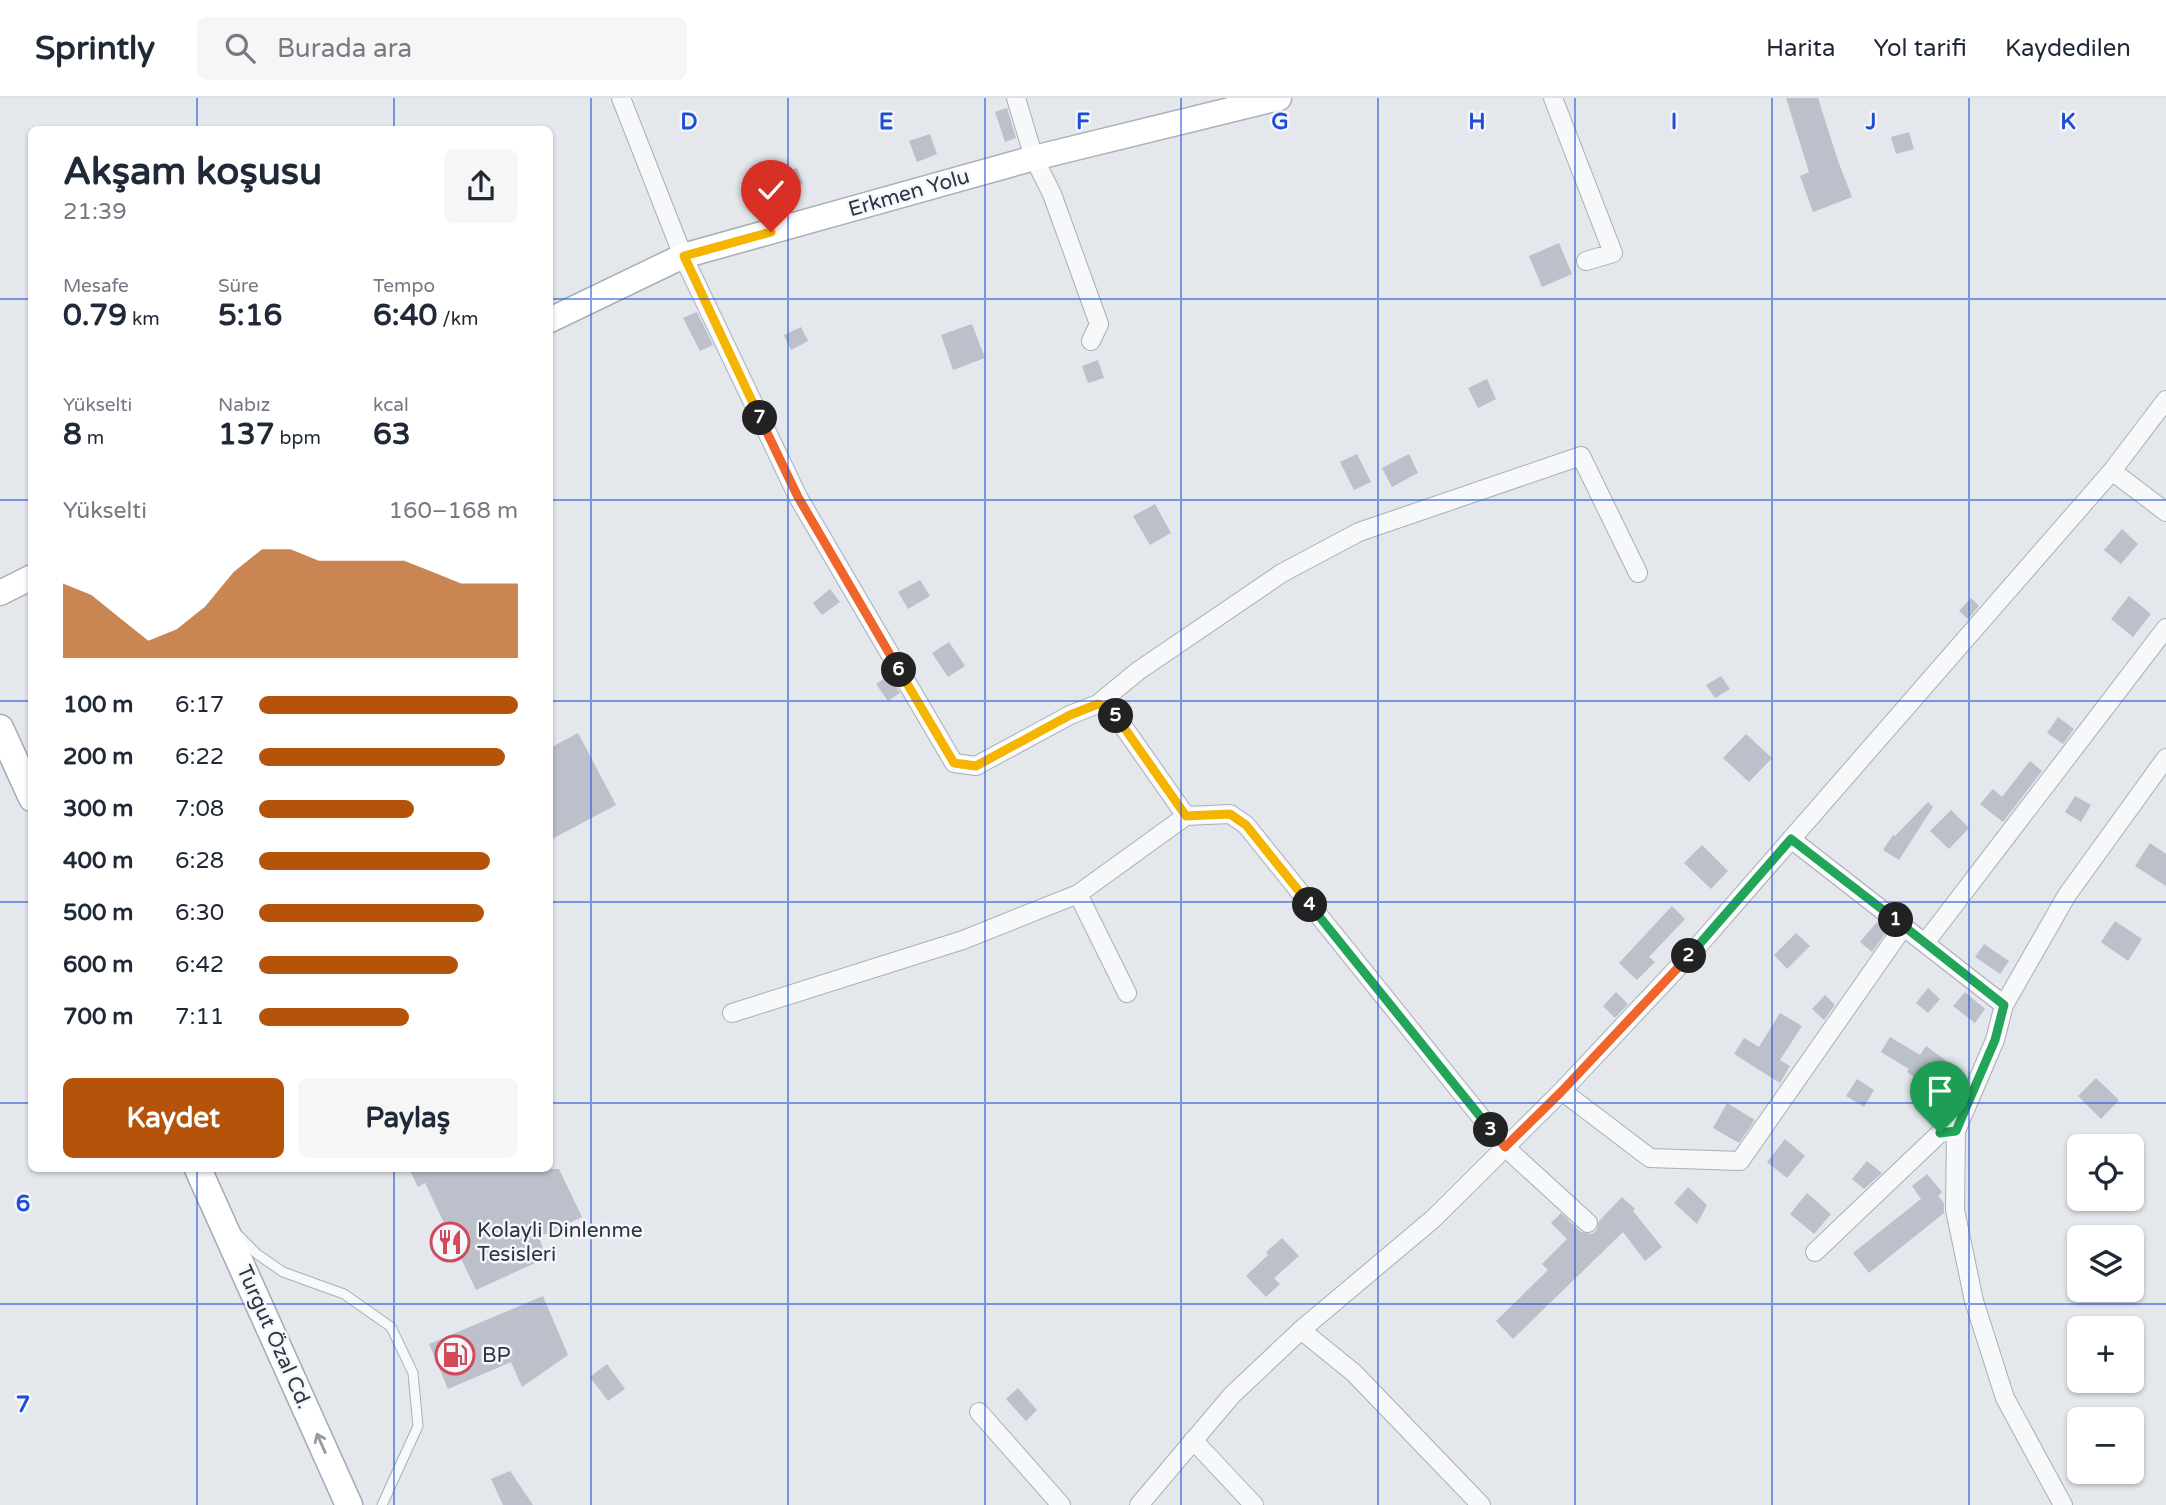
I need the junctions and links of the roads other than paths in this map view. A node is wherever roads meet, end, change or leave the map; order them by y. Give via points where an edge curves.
1 (621, 98) edge
2 (1016, 98) edge
3 (1279, 98) edge
4 (1553, 98) edge
5 (1034, 158) junction
6 (684, 256) junction
7 (1586, 261) dead end
8 (553, 319) edge
9 (1091, 341) dead end
10 (2166, 400) edge
11 (2112, 471) junction
12 (2166, 512) edge
13 (1638, 573) dead end
14 (28, 579) edge
15 (0, 593) edge
16 (2166, 628) edge
17 (1098, 704) junction
18 (0, 728) edge
19 (2166, 758) edge
20 (28, 789) edge
21 (1186, 816) junction
22 (1791, 839) junction
23 (1078, 894) junction
24 (1904, 926) junction
25 (1924, 943) junction
26 (1127, 993) dead end
27 (2004, 1005) junction
28 (732, 1013) dead end
29 (1562, 1091) junction
30 (1956, 1131) junction
31 (1505, 1147) junction
32 (199, 1172) edge
33 (219, 1216) junction
34 (1588, 1223) dead end
35 (1815, 1252) dead end
36 (1301, 1330) junction
37 (979, 1412) dead end
38 (1194, 1440) junction
39 (349, 1505) edge
40 (382, 1505) edge
41 (1061, 1505) edge
42 (1139, 1505) edge
43 (1254, 1505) edge
44 (1481, 1505) edge
45 (2063, 1505) edge

1 - 6 street
2 - 5 street
3 - 5 street, Erkmen Yolu
4 - 7 street via 1613,253
5 - 6 street, Erkmen Yolu
5 - 9 street via 1052,194 1099,324
6 - 8 street, Erkmen Yolu
6 - 17 street via 798,497 954,763 976,766
10 - 11 street
11 - 12 street
11 - 22 street
13 - 17 street via 1581,456 1359,532 1282,573 1138,671
14 - 15 street
16 - 25 street
17 - 21 street via 1113,712
18 - 20 main road
19 - 27 street via 2067,895
21 - 23 street
21 - 31 street via 1230,814 1246,825
22 - 24 street
22 - 29 street
23 - 26 street
23 - 28 street via 963,940
24 - 25 street
24 - 29 street via 1740,1161 1650,1158
25 - 27 street
27 - 30 street via 1995,1040
29 - 31 street
30 - 35 street via 1940,1133
30 - 45 street via 1955,1210 1974,1301 2005,1398
31 - 34 street
31 - 36 street via 1433,1219
32 - 33 main road, Turgut Özal Cd.
39 -> 33 main road, Turgut Özal Cd.
33 - 40 lane via 257,1254 283,1272 344,1294 391,1326 413,1373 418,1426
36 - 38 street via 1232,1395
36 - 44 street via 1354,1373
37 - 41 street
38 - 42 street
38 - 43 street

